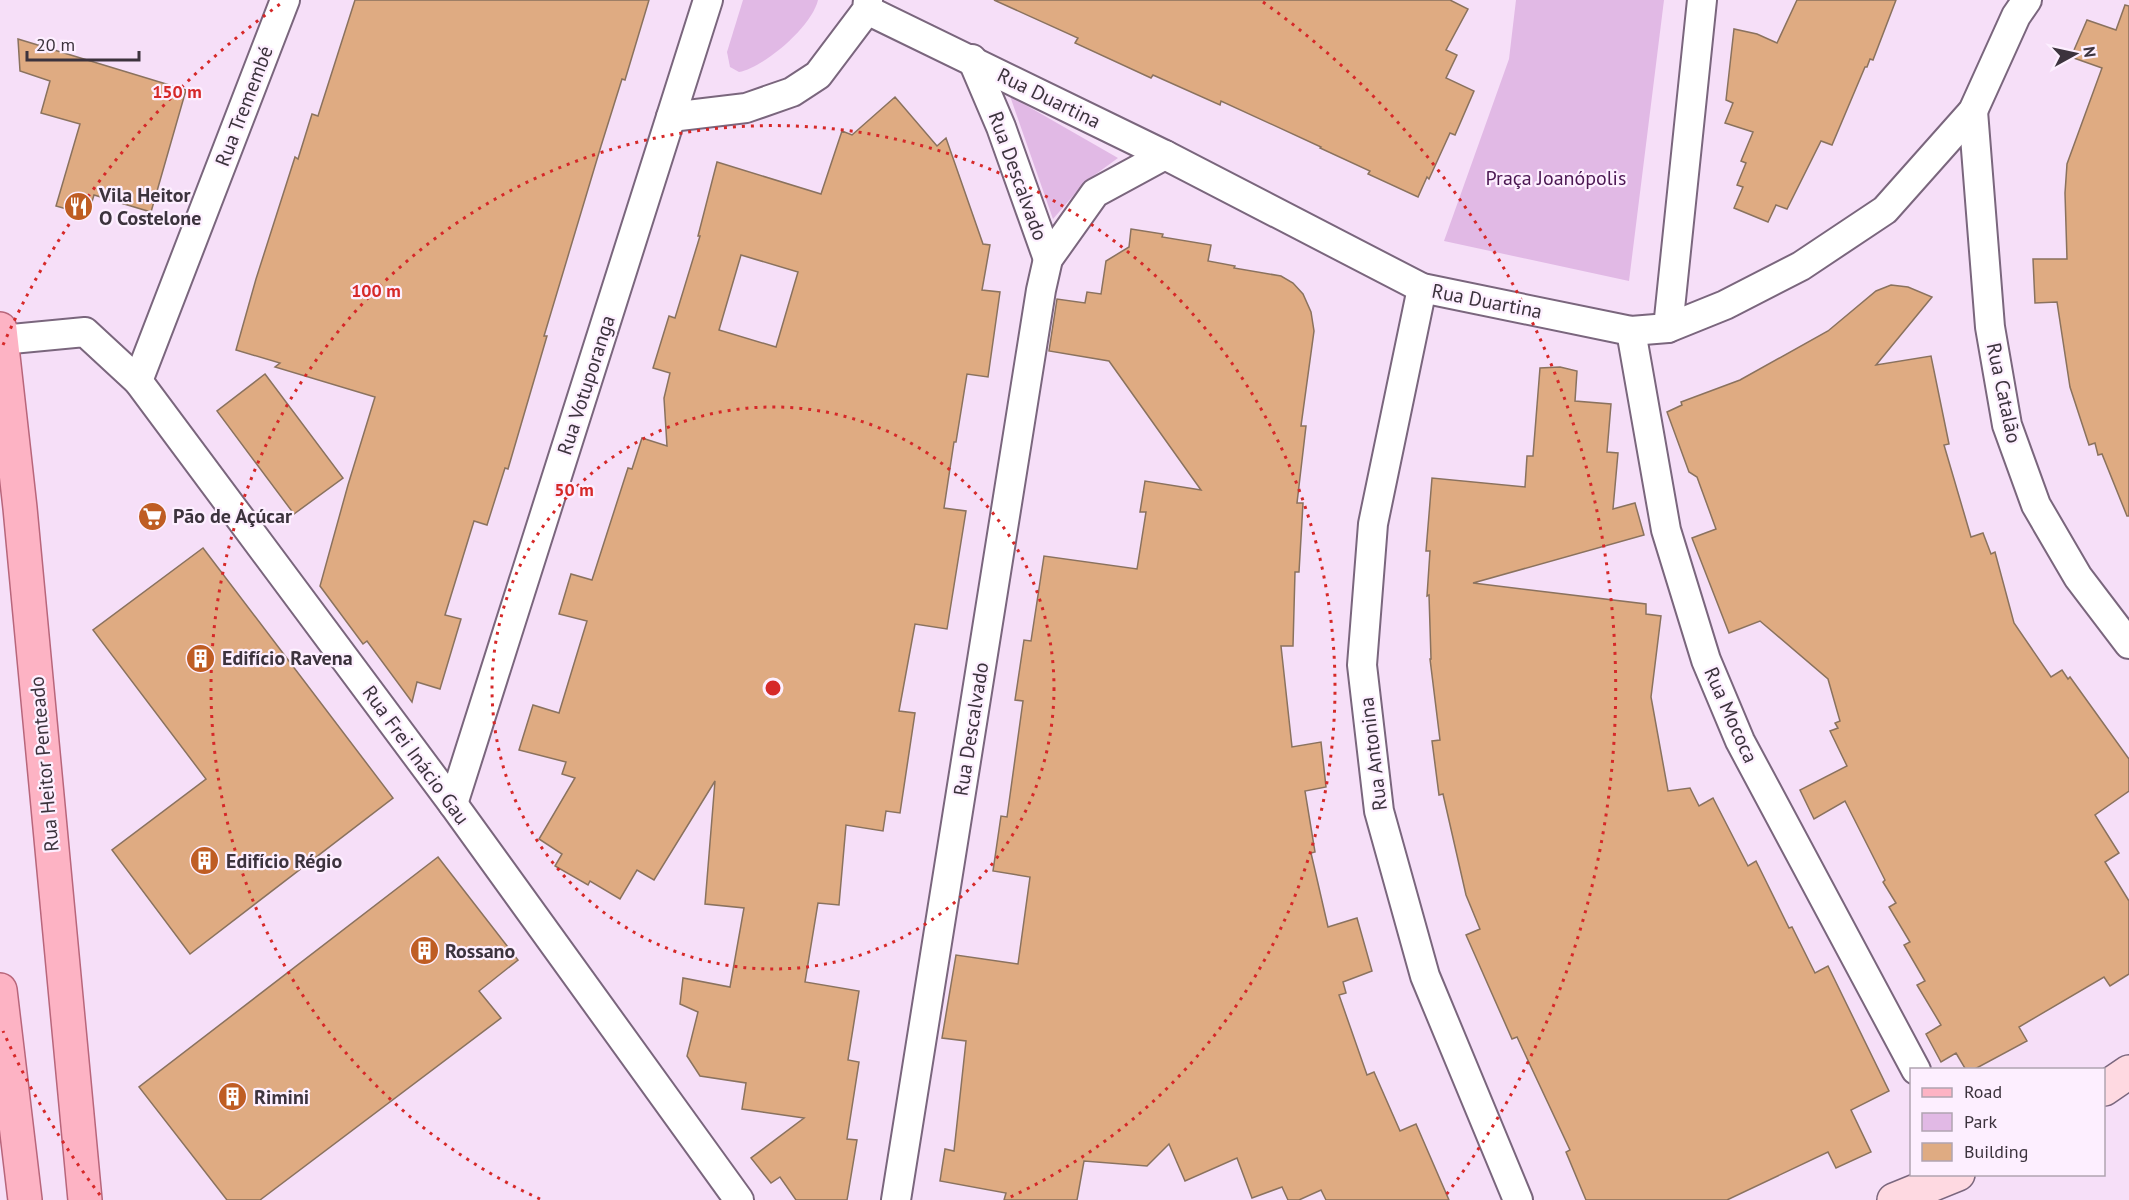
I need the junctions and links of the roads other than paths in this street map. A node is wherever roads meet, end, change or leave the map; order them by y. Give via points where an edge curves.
1 (285, 0) edge
2 (708, 0) edge
3 (1702, 0) edge
4 (2027, 0) edge
5 (868, 5) edge
6 (972, 59) junction
7 (1973, 111) junction
8 (671, 117) junction
9 (1164, 155) junction
10 (1048, 259) junction
11 (1422, 288) junction
12 (1668, 328) junction
13 (1631, 331) junction
14 (0, 334) edge
15 (138, 381) junction
16 (2129, 644) edge
17 (453, 804) junction
18 (0, 990) edge
19 (1915, 1068) edge
20 (2129, 1072) edge
21 (2105, 1088) edge
22 (1953, 1176) edge
23 (25, 1200) edge
24 (85, 1200) edge
25 (740, 1200) edge
26 (896, 1200) edge
27 (1518, 1200) edge
28 (1894, 1200) edge

1 - 15 street, Rua Tremembé
2 - 8 street, Rua Votuporanga
3 - 12 street
4 - 7 street, Rua Duartina
5 - 6 street, Rua Duartina
5 - 8 street via 818,75 792,92 746,108
6 - 9 street, Rua Duartina
6 - 10 street, Rua Descalvado via 1002,127
7 - 12 street, Rua Duartina via 1885,210 1801,266 1725,305
7 - 16 street, Rua Catalão via 1990,327 2007,425 2036,505 2078,578
8 - 17 street, Rua Votuporanga
9 - 10 street, Rua Descalvado via 1095,193
9 - 11 street, Rua Duartina
10 - 26 street, Rua Descalvado
11 - 13 street, Rua Duartina
11 - 27 street, Rua Antonina via 1373,524 1362,665 1379,811 1425,976
12 - 13 street, Rua Duartina
13 - 19 street, Rua Mococa via 1666,530 1706,660 1740,741
14 - 15 street, Rua Frei Inácio Gau via 85,332
14 - 24 main road, Rua Heitor Penteado
15 - 17 street, Rua Frei Inácio Gau
17 - 25 street, Rua Frei Inácio Gau
18 - 23 main road
20 - 21 main road
22 - 28 main road

